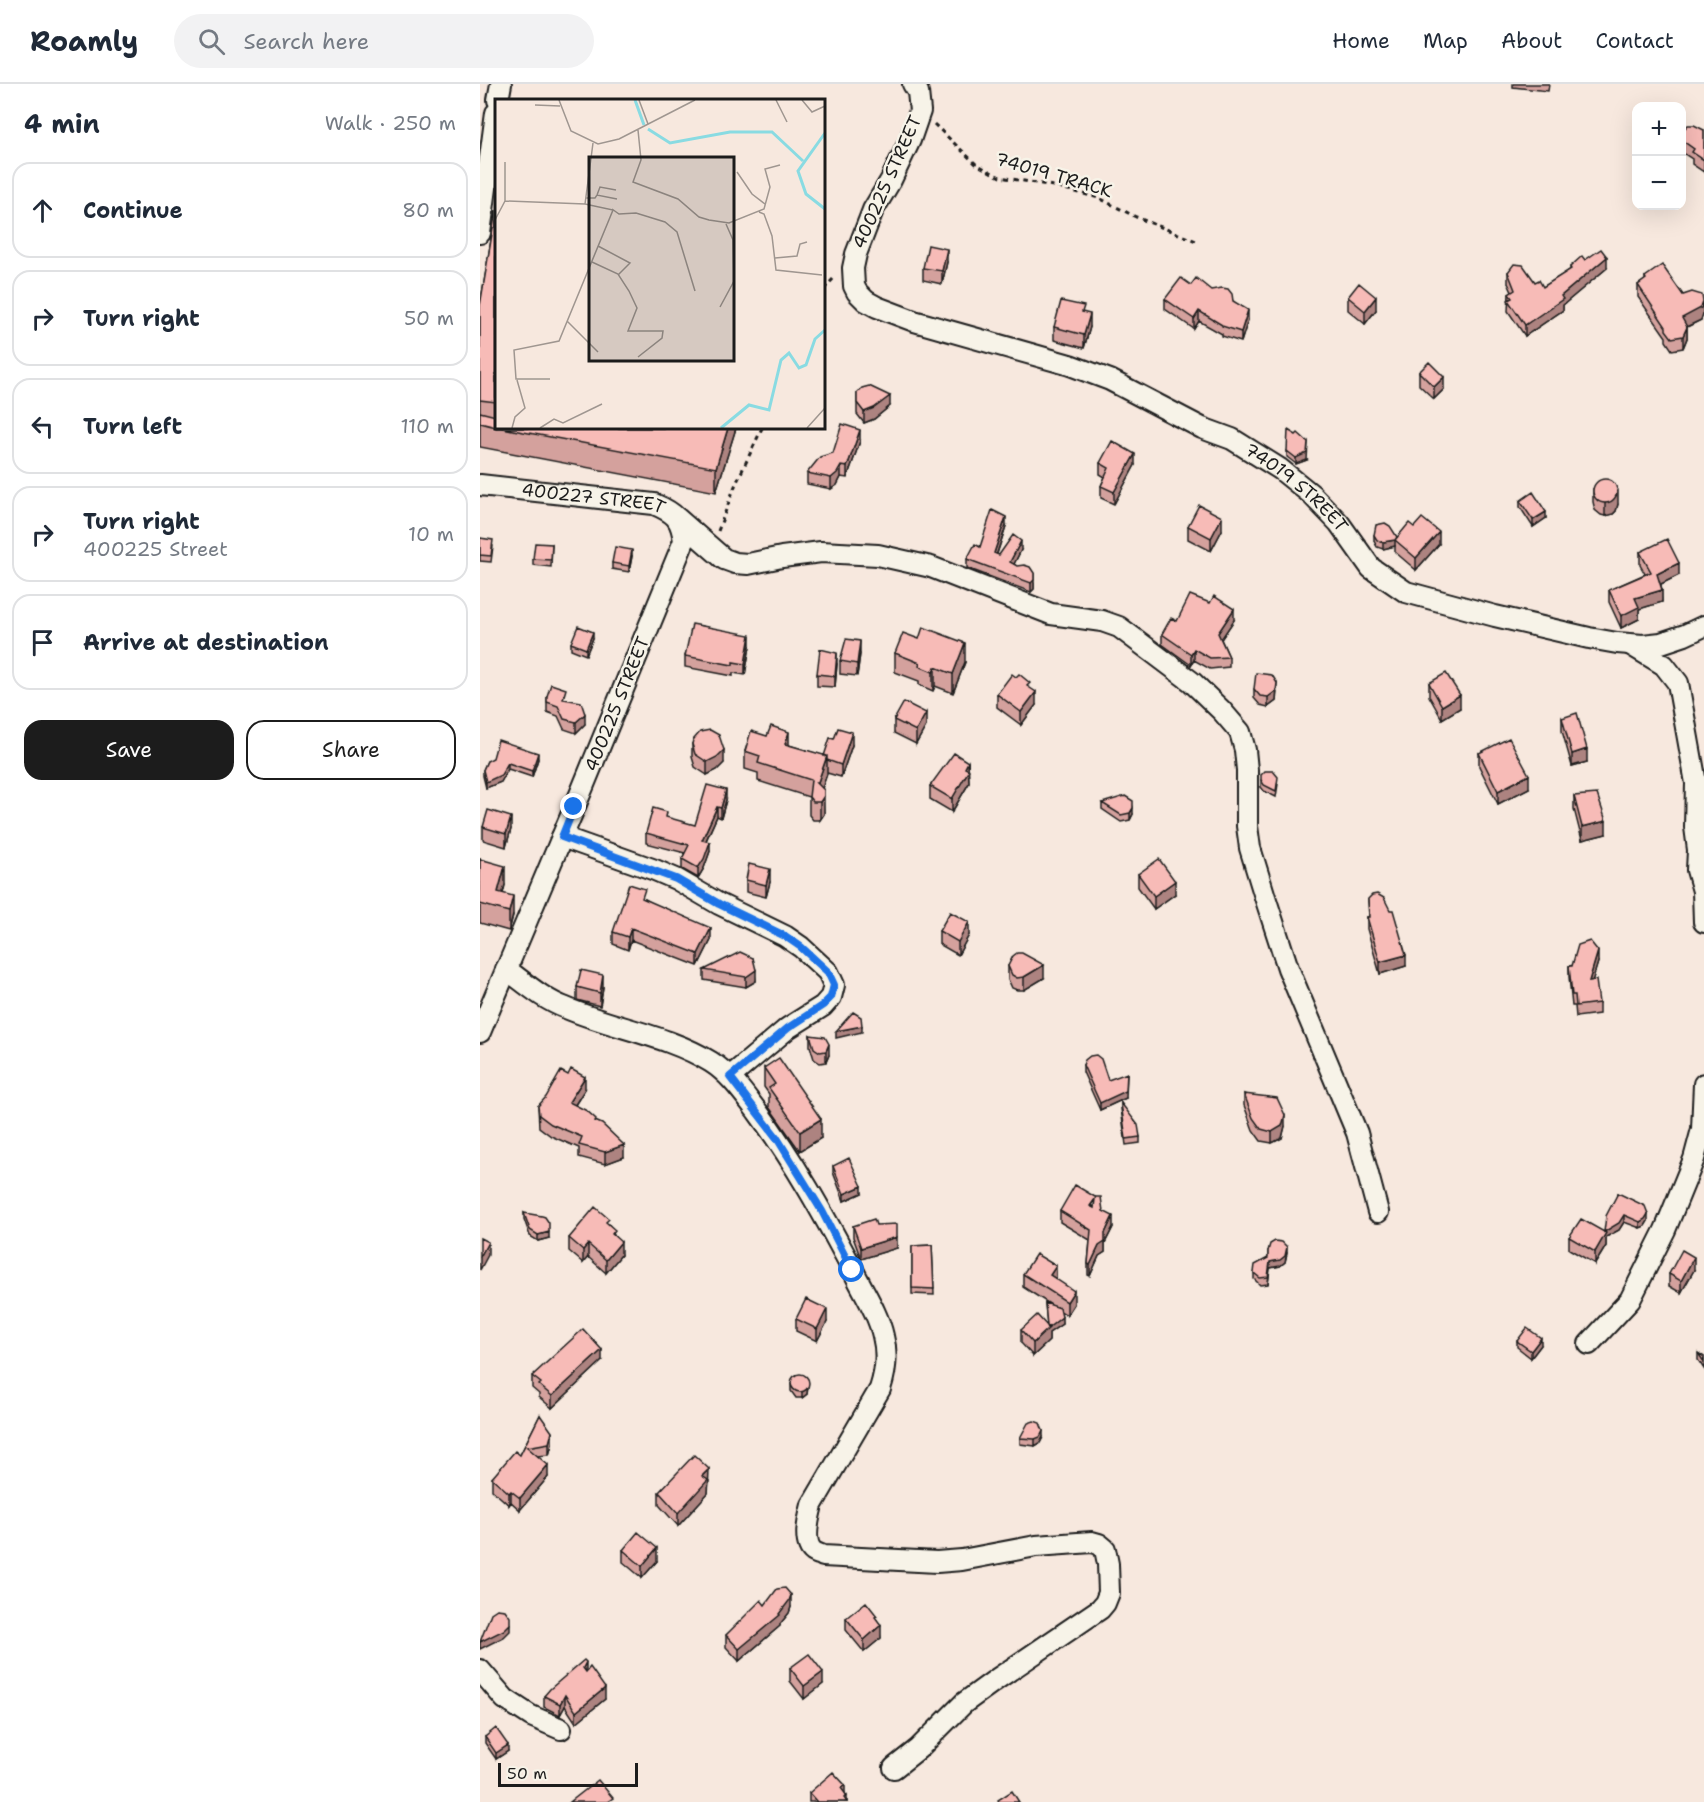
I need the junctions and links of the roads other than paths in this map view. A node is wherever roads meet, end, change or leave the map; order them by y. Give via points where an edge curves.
1 (501, 84) edge
2 (913, 84) edge
3 (498, 99) edge
4 (495, 120) edge
5 (480, 233) edge
6 (877, 308) joint
7 (480, 485) edge
8 (677, 518) junction
9 (684, 541) joint
10 (1704, 626) edge
11 (1630, 644) junction
12 (562, 837) junction
13 (1704, 922) edge
14 (506, 969) junction
15 (480, 1032) edge
16 (730, 1077) junction
17 (1704, 1084) edge
18 (1378, 1212) dead end
19 (1589, 1344) dead end
20 (480, 1670) edge
21 (561, 1730) dead end
22 (894, 1768) dead end

1 - 3 street
2 - 6 street, 400225 STREET via 920,111 910,140 873,210 853,268 854,286 861,297
4 - 5 street
6 - 11 street, 74019 STREET via 1070,365 1232,439 1311,494 1339,523 1371,567 1406,592 1589,638
7 - 8 street, 400227 STREET via 654,504 670,510
8 - 9 street, 400227 STREET
8 - 18 street via 735,564 821,552 878,555 932,567 1051,614 1119,627 1192,682 1222,711 1240,732 1245,750 1247,826 1265,897 1288,968 1357,1133
9 - 12 street, 400225 STREET
10 - 11 street, 74019 STREET via 1661,643
11 - 13 street via 1664,665 1678,683 1696,783 1697,870 1703,891
12 - 14 street, 400225 STREET
12 - 16 street via 676,879 785,936 828,972 834,985 831,997
14 - 15 street, 400225 STREET
14 - 16 street via 564,1008 675,1044
16 - 22 street via 777,1138 822,1211 883,1335 886,1356 880,1389 812,1505 807,1526 814,1552 823,1556 937,1562 1036,1546 1092,1542 1103,1546 1107,1555 1109,1593 1100,1609 964,1703
17 - 19 street via 1697,1149 1665,1230 1630,1300
20 - 21 street via 505,1699

